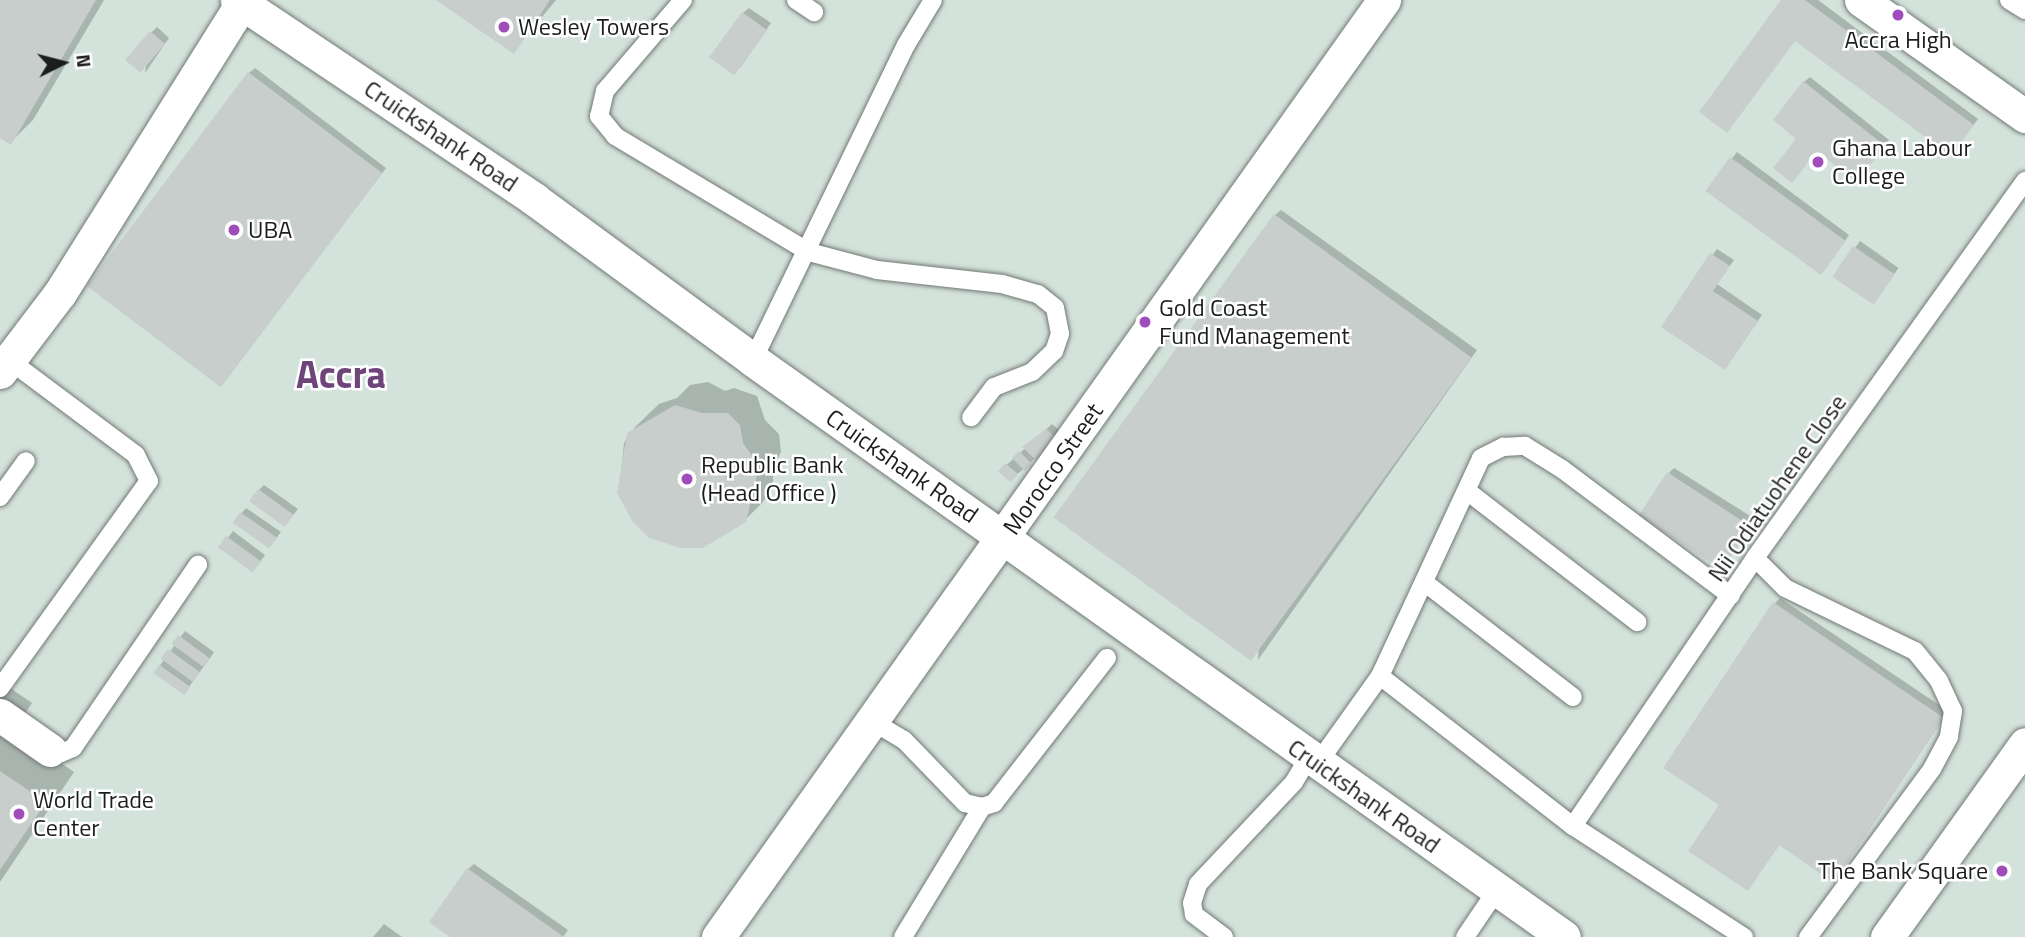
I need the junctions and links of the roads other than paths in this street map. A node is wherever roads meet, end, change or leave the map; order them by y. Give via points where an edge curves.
1 (683, 0) edge
2 (796, 0) edge
3 (933, 0) edge
4 (1384, 0) edge
5 (1861, 0) edge
6 (2009, 0) edge
7 (239, 2) edge
8 (2025, 10) edge
9 (814, 12) dead end
10 (2025, 116) edge
11 (2025, 181) edge
12 (809, 252) junction
13 (753, 360) junction
14 (5, 366) edge
15 (971, 417) dead end
16 (26, 461) dead end
17 (1467, 491) junction
18 (0, 497) edge
19 (1004, 538) junction
20 (1755, 558) junction
21 (198, 565) dead end
22 (1424, 582) junction
23 (1731, 596) junction
24 (1637, 622) dead end
25 (1107, 658) dead end
26 (1380, 676) junction
27 (0, 688) edge
28 (1573, 697) dead end
29 (0, 715) edge
30 (872, 721) junction
31 (2025, 744) edge
32 (50, 750) joint
33 (1314, 760) junction
34 (982, 807) junction
35 (1573, 826) junction
36 (1497, 890) junction
37 (718, 937) edge
38 (903, 937) edge
39 (1224, 937) edge
40 (1465, 937) edge
41 (1564, 937) edge
42 (1744, 937) edge
43 (1808, 937) edge
44 (1887, 937) edge

1 - 12 lane via 605,91 599,116 615,136
2 - 9 lane
3 - 12 lane via 906,45
4 - 19 street, Morocco Street
5 - 10 street
6 - 8 lane
7 - 13 street, Cruickshank Road via 523,191
7 - 14 street via 61,293
11 - 20 lane, Nii Odiatuohene Close
12 - 13 lane
12 - 15 lane via 877,270 1002,284 1038,294 1055,308 1060,334 1054,351 1032,372 994,387
13 - 19 street, Cruickshank Road
14 - 27 lane via 136,455 149,481
16 - 18 lane
17 - 22 lane
17 - 23 lane via 1481,458 1503,447 1525,446
17 - 24 lane
19 - 30 street, Morocco Street
19 - 33 street, Cruickshank Road
20 - 23 lane, Nii Odiatuohene Close
20 - 43 lane via 1785,588 1915,650 1939,681 1953,711 1950,737 1932,769
21 - 32 lane via 73,748 61,753
22 - 26 lane
22 - 28 lane
23 - 35 lane, Nii Odiatuohene Close
25 - 34 lane via 993,803
26 - 33 lane
26 - 35 lane
29 - 32 street
30 - 34 lane via 904,740 965,803
30 - 37 street, Morocco Street
31 - 44 street
33 - 36 street, Cruickshank Road
33 - 39 lane via 1194,894 1194,914
34 - 38 lane
35 - 42 lane
36 - 40 lane
36 - 41 street, Cruickshank Road

